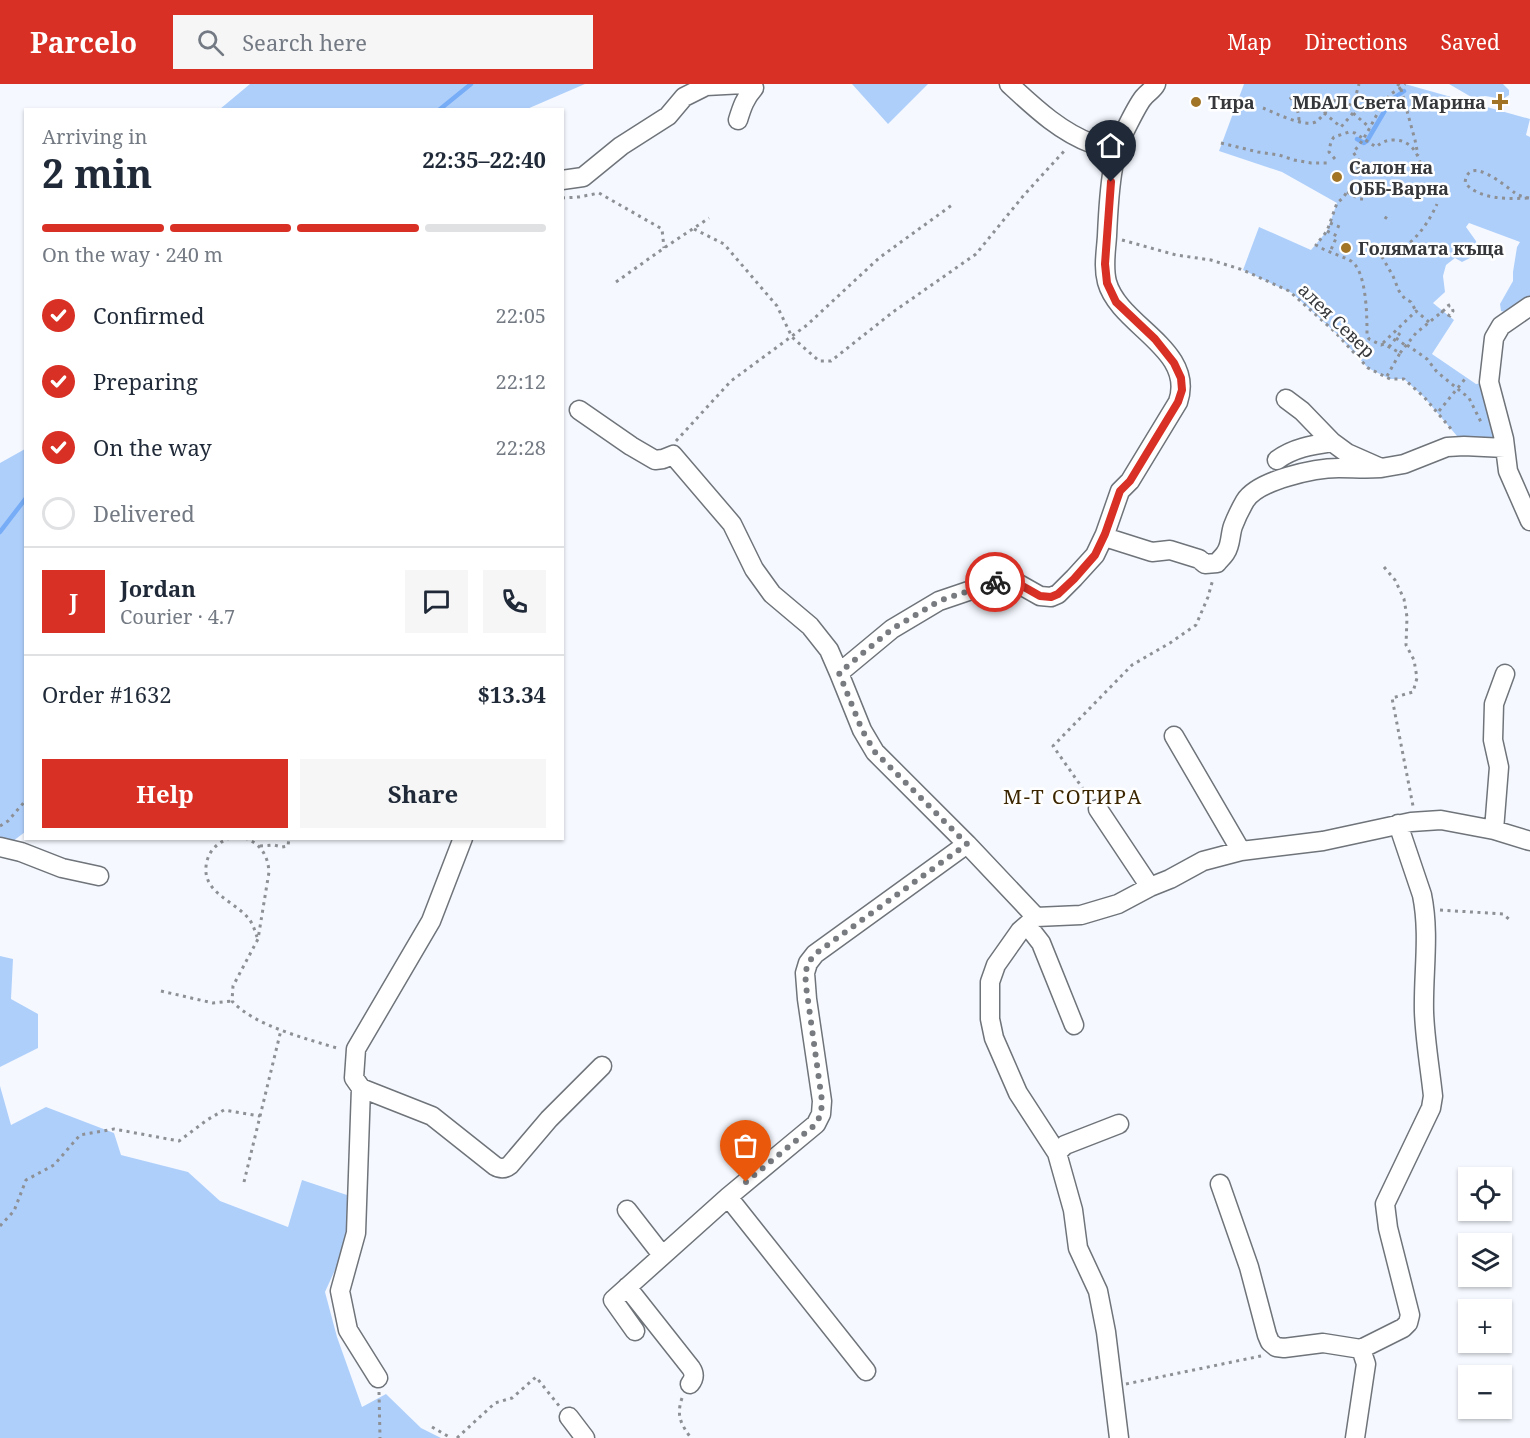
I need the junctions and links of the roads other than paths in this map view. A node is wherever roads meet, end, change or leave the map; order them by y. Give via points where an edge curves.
1 (1009, 84) edge
2 (1156, 84) edge
3 (749, 86) edge
4 (738, 120) dead end
5 (1116, 150) junction
6 (564, 180) edge
7 (1530, 306) edge
8 (1286, 399) dead end
9 (579, 410) dead end
10 (1332, 442) junction
11 (1505, 448) junction
12 (1277, 460) dead end
13 (1381, 468) junction
14 (1530, 521) edge
15 (1105, 534) junction
16 (839, 673) junction
17 (1505, 674) dead end
18 (1174, 736) dead end
19 (1098, 809) road end
20 (1405, 823) junction
21 (1494, 830) junction
22 (462, 840) edge
23 (1530, 841) edge
24 (967, 844) junction
25 (0, 847) edge
26 (1241, 851) junction
27 (99, 876) dead end
28 (1150, 887) junction
29 (1031, 921) junction
30 (1074, 1026) dead end
31 (602, 1066) dead end
32 (361, 1088) junction
33 (1119, 1124) dead end
34 (1057, 1153) junction
35 (1220, 1184) dead end
36 (728, 1197) junction
37 (627, 1210) dead end
38 (662, 1255) junction
39 (627, 1287) junction
40 (635, 1331) dead end
41 (1361, 1349) junction
42 (866, 1371) dead end
43 (378, 1378) road end
44 (690, 1384) road end
45 (569, 1417) road end
46 (585, 1438) edge
47 (1119, 1438) edge
48 (1355, 1438) edge

1 - 5 street via 1039,112 1077,137
2 - 5 street via 1143,98
3 - 4 street
3 - 6 street via 706,86 684,97 668,116 621,146 583,177
5 - 15 street via 1108,211 1107,283 1116,302 1174,363 1182,390 1130,481 1120,491
7 - 11 street via 1501,326 1494,338 1489,382
8 - 10 street
9 - 16 street via 655,460 673,455 732,524 754,569 772,594 810,626 829,650
10 - 12 street via 1297,449
10 - 13 street
11 - 13 street via 1447,447 1404,464
11 - 14 street via 1508,471
13 - 15 street via 1318,470 1268,483 1246,499 1227,551 1217,563 1205,564 1170,550 1152,552
15 - 16 street via 1095,555 1058,594 1040,596 1017,583 995,582 939,601 892,629
16 - 24 street via 875,752
17 - 21 street via 1494,704 1493,740 1499,767
18 - 26 street
19 - 28 street
20 - 21 street via 1441,820
20 - 26 street via 1323,841
20 - 41 street via 1424,906 1424,1014 1433,1096 1431,1108 1385,1204 1410,1314 1408,1323
21 - 23 street
22 - 32 street via 431,921 356,1049 354,1078
24 - 29 street
24 - 36 street via 815,954 808,963 807,999 821,1114 816,1124
25 - 27 street
26 - 28 street via 1203,861
28 - 29 street via 1118,904 1081,915
29 - 30 street
29 - 34 street via 996,965 990,982 990,1019 1018,1093
31 - 32 street via 504,1168 495,1166 432,1116
32 - 43 street via 357,1233 340,1291 348,1330
33 - 34 street via 1065,1145
34 - 47 street via 1073,1210 1078,1248 1098,1291
35 - 41 street via 1270,1342 1284,1348 1323,1343
36 - 38 street
36 - 42 street
37 - 38 street
38 - 39 street
39 - 40 street via 613,1300
39 - 44 street via 693,1371
41 - 48 street via 1366,1364
45 - 46 street

